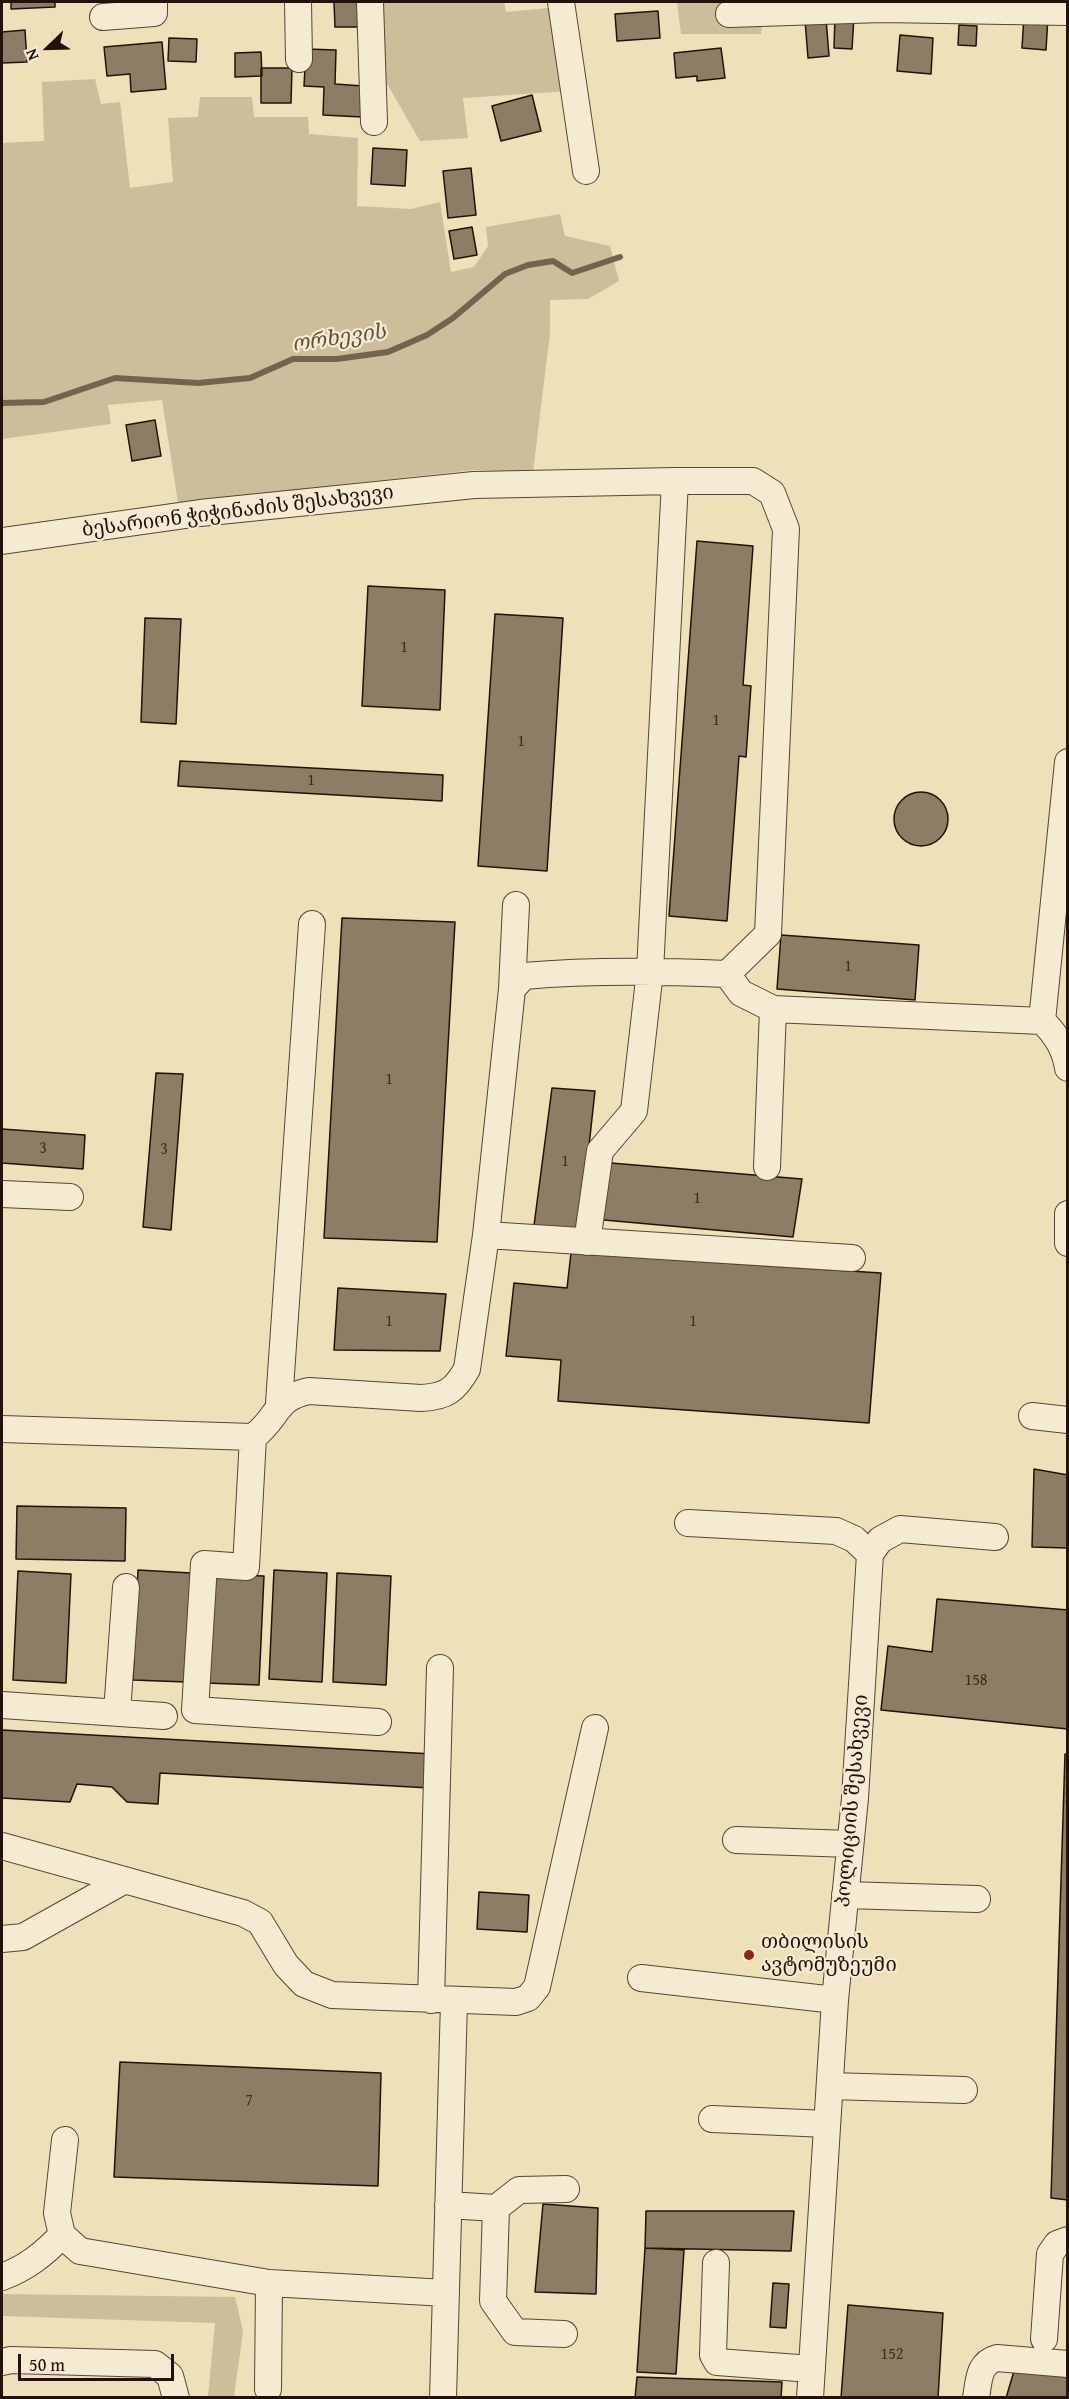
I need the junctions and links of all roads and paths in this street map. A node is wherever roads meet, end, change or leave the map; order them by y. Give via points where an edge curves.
1 (154, 2) edge
2 (298, 2) edge
3 (370, 2) edge
4 (561, 2) edge
5 (881, 5) edge
6 (1068, 12) edge
7 (729, 14) dead end
8 (103, 17) dead end
9 (299, 58) dead end
10 (374, 122) dead end
11 (586, 171) dead end
12 (675, 481) junction
13 (2, 541) edge
14 (1068, 762) edge
15 (516, 905) dead end
16 (312, 924) dead end
17 (650, 971) junction
18 (727, 974) junction
19 (512, 989) junction
20 (773, 1009) junction
21 (1042, 1021) junction
22 (1068, 1068) edge
23 (767, 1167) dead end
24 (2, 1194) edge
25 (70, 1197) dead end
26 (1068, 1214) edge
27 (486, 1235) junction
28 (587, 1242) junction
29 (1068, 1243) edge
30 (852, 1258) dead end
31 (279, 1403) junction
32 (1032, 1416) dead end
33 (1068, 1420) edge
34 (2, 1429) edge
35 (253, 1437) junction
36 (688, 1523) dead end
37 (995, 1537) dead end
38 (870, 1554) junction
39 (126, 1587) dead end
40 (440, 1668) dead end
41 (2, 1705) edge
42 (117, 1713) junction
43 (164, 1716) dead end
44 (378, 1722) dead end
45 (595, 1728) dead end
46 (736, 1840) dead end
47 (850, 1845) junction
48 (2, 1846) edge
49 (125, 1880) junction
50 (845, 1895) junction
51 (978, 1899) dead end
52 (2, 1939) edge
53 (641, 1978) dead end
54 (442, 2000) junction
55 (835, 2000) junction
56 (830, 2086) junction
57 (964, 2090) dead end
58 (712, 2119) dead end
59 (827, 2124) junction
60 (65, 2140) dead end
61 (566, 2189) dead end
62 (448, 2205) junction
63 (496, 2208) junction
64 (62, 2235) junction
65 (1068, 2240) edge
66 (716, 2264) dead end
67 (2, 2277) edge
68 (269, 2283) junction
69 (446, 2293) junction
70 (564, 2334) dead end
71 (1044, 2339) dead end
72 (2, 2362) edge
73 (1068, 2364) edge
74 (812, 2369) junction
75 (268, 2389) dead end
76 (176, 2397) edge
77 (443, 2397) edge
78 (810, 2397) edge
79 (976, 2397) edge

1 - 8 street via 154,13
2 - 9 street
3 - 10 street
4 - 11 street
5 - 6 street
5 - 7 street
12 - 13 street, ბესარიონ ჭიჭინაძის შესახვევი via 474,485 200,513
12 - 17 street
12 - 18 street, ბესარიონ ჭიჭინაძის შესახვევი via 753,481 772,493 786,529 768,934
14 - 21 street
15 - 19 street
16 - 31 street
17 - 18 street
17 - 19 street via 524,976
17 - 28 street via 634,1111 600,1151
18 - 20 street via 741,993
19 - 27 street
20 - 21 street
20 - 23 street
21 - 22 street via 1066,1054
24 - 25 street
26 - 29 street
27 - 28 street
27 - 31 street via 467,1369 456,1388 440,1397 421,1398 309,1391 293,1394
28 - 30 street
31 - 35 street via 276,1415
32 - 33 street
34 - 35 street
35 - 44 street via 246,1567 204,1564 195,1710
36 - 38 street via 836,1532 854,1539
37 - 38 street via 900,1529 880,1540
38 - 47 street, პოლიციის შესახვევი
39 - 42 street
40 - 54 street
41 - 42 street
42 - 43 street
45 - 54 street via 537,1987 528,1998 516,2002
46 - 47 street
47 - 50 street, პოლიციის შესახვევი
48 - 49 street
49 - 52 street via 23,1937
49 - 54 street via 243,1913 260,1922 286,1965 304,1984 318,1990 332,1995
50 - 51 street
50 - 55 street, პოლიციის შესახვევი
53 - 55 street
54 - 62 street
55 - 56 street, პოლიციის შესახვევი
56 - 57 street
56 - 59 street, პოლიციის შესახვევი
58 - 59 street
59 - 74 street, პოლიციის შესახვევი
60 - 64 street via 57,2213
61 - 63 street via 519,2190
62 - 63 street
62 - 69 street
63 - 70 street via 493,2301 515,2331
64 - 67 street via 21,2270
64 - 68 street via 80,2251
65 - 71 street via 1057,2244 1050,2254
66 - 74 street via 713,2355 717,2361
68 - 69 street
68 - 75 street
69 - 77 street
72 - 76 street via 155,2364 170,2376
73 - 79 street via 989,2360 982,2367
74 - 78 street, პოლიციის შესახვევი

